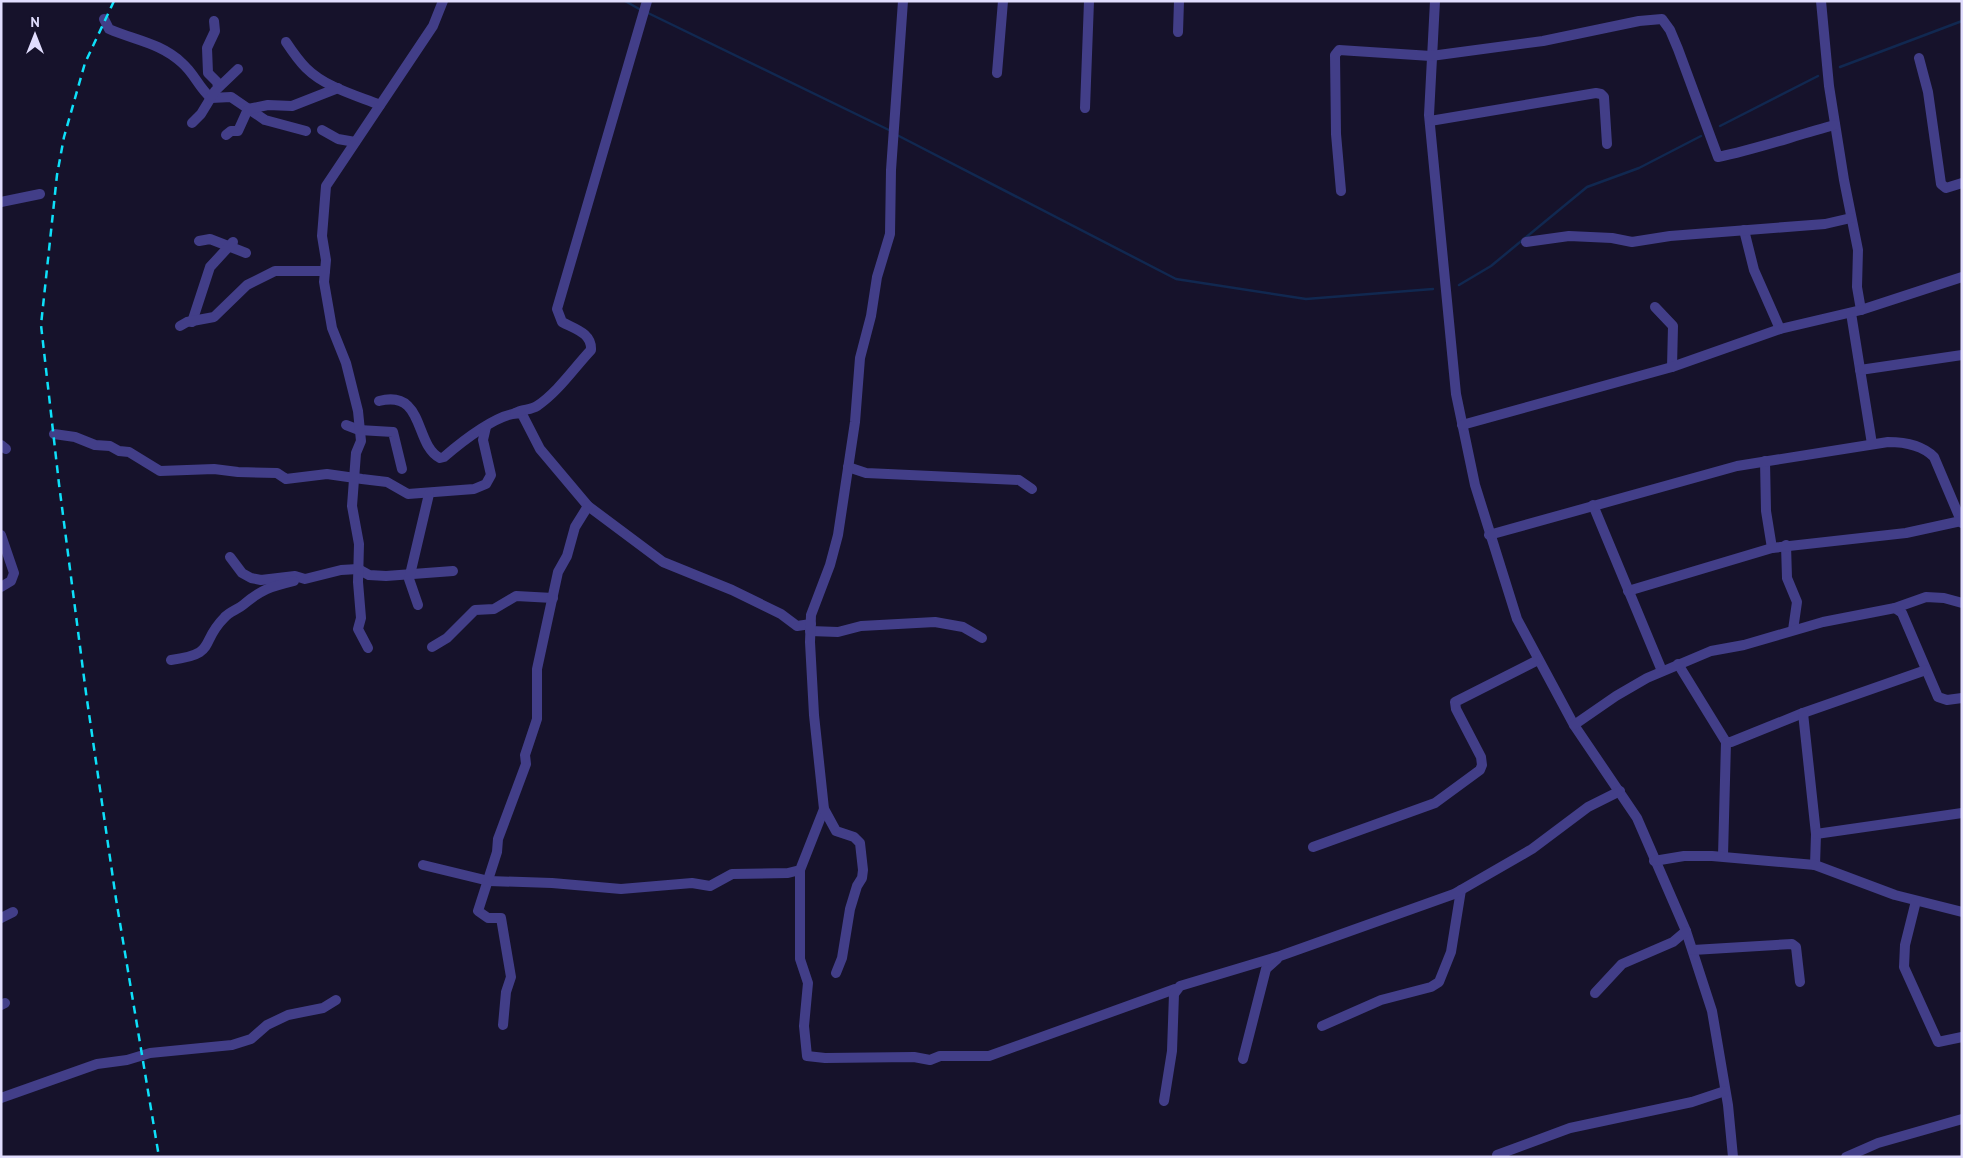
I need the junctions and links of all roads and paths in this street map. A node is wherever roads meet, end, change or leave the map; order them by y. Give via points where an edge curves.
1 (443, 1) edge
2 (647, 1) edge
3 (904, 1) edge
4 (1003, 1) edge
5 (1090, 1) edge
6 (1179, 1) edge
7 (1434, 1) edge
8 (1821, 1) edge
9 (104, 19) dead end
10 (214, 21) dead end
11 (1178, 32) dead end
12 (286, 42) dead end
13 (1431, 56) junction
14 (1919, 58) dead end
15 (238, 69) dead end
16 (997, 73) dead end
17 (218, 87) junction
18 (338, 88) junction
19 (211, 98) junction
20 (380, 105) junction
21 (1085, 108) dead end
22 (248, 109) junction
23 (1430, 121) junction
24 (192, 123) dead end
25 (1835, 125) junction
26 (322, 130) dead end
27 (306, 131) dead end
28 (226, 135) dead end
29 (355, 142) junction
30 (1607, 144) dead end
31 (1962, 184) edge
32 (1341, 191) dead end
33 (40, 194) dead end
34 (1, 202) edge
35 (1851, 218) junction
36 (1744, 230) junction
37 (199, 241) dead end
38 (1526, 242) dead end
39 (230, 244) junction
40 (246, 253) dead end
41 (325, 271) junction
42 (1962, 277) edge
43 (1655, 307) dead end
44 (1856, 312) junction
45 (192, 322) junction
46 (180, 326) dead end
47 (1780, 330) junction
48 (1962, 355) edge
49 (1672, 367) junction
50 (1860, 370) junction
51 (379, 401) dead end
52 (514, 414) junction
53 (346, 425) dead end
54 (1462, 425) junction
55 (486, 427) junction
56 (359, 430) junction
57 (54, 434) dead end
58 (1872, 444) junction
59 (1765, 461) junction
60 (848, 467) junction
61 (402, 469) dead end
62 (355, 478) junction
63 (1032, 489) dead end
64 (428, 494) junction
65 (1593, 505) junction
66 (588, 506) junction
67 (1962, 522) edge
68 (1, 535) edge
69 (1489, 535) junction
70 (1786, 545) junction
71 (1772, 548) junction
72 (230, 558) dead end
73 (358, 569) junction
74 (453, 571) dead end
75 (410, 574) junction
76 (305, 579) junction
77 (1, 587) edge
78 (1628, 591) junction
79 (553, 598) junction
80 (1962, 603) edge
81 (418, 606) dead end
82 (1895, 608) junction
83 (810, 628) junction
84 (1793, 630) junction
85 (982, 638) dead end
86 (432, 647) dead end
87 (368, 648) dead end
88 (171, 660) dead end
89 (1538, 660) junction
90 (1678, 664) junction
91 (1926, 670) junction
92 (1662, 671) junction
93 (1962, 698) edge
94 (1803, 713) junction
95 (1574, 725) junction
96 (1726, 742) junction
97 (1620, 791) junction
98 (824, 809) junction
99 (1962, 813) edge
100 (1816, 834) junction
101 (1313, 847) dead end
102 (1723, 856) junction
103 (1654, 861) junction
104 (423, 865) dead end
105 (1815, 865) junction
106 (800, 870) junction
107 (489, 881) junction
108 (1461, 890) junction
109 (1916, 901) junction
110 (13, 912) dead end
111 (1962, 912) edge
112 (1, 918) edge
113 (1686, 931) junction
114 (1693, 950) junction
115 (1280, 956) junction
116 (836, 973) dead end
117 (1800, 982) dead end
118 (1176, 989) junction
119 (1595, 993) dead end
120 (336, 1000) dead end
121 (503, 1025) dead end
122 (1322, 1026) dead end
123 (1962, 1037) edge
124 (1244, 1059) dead end
125 (1726, 1091) junction
126 (1, 1098) edge
127 (1164, 1101) dead end
128 (1961, 1122) edge
129 (1497, 1155) dead end
130 (1733, 1157) edge
131 (1846, 1157) edge

1 - 20 street via 433,26
2 - 52 street via 557,308 562,322 588,336 591,350 550,396 535,408 522,409
3 - 60 street via 890,234 877,277 860,358
4 - 16 street
5 - 21 street
6 - 11 street
7 - 13 street
8 - 25 street
9 - 19 street via 109,29 172,54 195,75
10 - 17 street via 215,31 207,48 208,73
12 - 18 street via 305,67
13 - 23 street
13 - 25 street via 1543,41 1662,19 1670,30 1718,157
13 - 32 street via 1342,49 1336,52 1336,134
14 - 31 street via 1928,92 1941,184 1946,188
15 - 17 street
17 - 19 street
18 - 20 street
18 - 22 street via 292,106 268,105
19 - 22 street via 231,97
19 - 24 street
20 - 29 street
22 - 27 street via 275,124
22 - 28 street via 238,131
23 - 30 street via 1596,93 1604,97
23 - 54 street via 1456,394
25 - 35 street
26 - 29 street via 338,139
29 - 41 street via 326,186 322,236
33 - 34 street
35 - 36 street via 1825,224
35 - 44 street via 1858,250
36 - 38 street via 1632,242 1569,236
36 - 47 street via 1754,270
37 - 39 street via 210,239
39 - 40 street
39 - 45 street via 210,267
41 - 45 street via 275,271 242,289 214,317
41 - 56 street via 332,328 350,375
42 - 44 street
43 - 49 street via 1673,326
44 - 47 street
44 - 50 street
45 - 46 street
47 - 49 street
48 - 50 street
49 - 54 street
50 - 58 street
51 - 55 street via 396,400 412,410 428,446 440,458
52 - 55 street
52 - 66 street via 522,414 540,448
53 - 56 street
54 - 69 street
55 - 64 street via 482,440 492,475 486,484 474,489
56 - 61 street via 392,432
56 - 62 street via 361,441 356,453
57 - 62 street via 129,452 160,471 214,469 277,473 286,479 317,474
58 - 59 street
58 - 67 street via 1905,443 1930,453 1938,463
59 - 65 street
59 - 71 street via 1766,511
60 - 63 street via 866,473 1019,480
60 - 83 street via 836,544 811,615
62 - 64 street via 387,482 408,494
62 - 73 street via 352,506 359,544
64 - 75 street
65 - 69 street
65 - 78 street
66 - 79 street via 575,527 567,556 558,572
66 - 83 street via 663,562 732,590 798,626
67 - 70 street via 1906,533
68 - 77 street via 14,573 11,581
69 - 89 street via 1509,598
70 - 71 street
70 - 84 street via 1787,578 1797,602
71 - 78 street
72 - 76 street via 250,578 295,576
73 - 75 street via 369,575
73 - 76 street
73 - 87 street via 361,618 358,630
74 - 75 street
75 - 81 street
76 - 88 street via 265,588 225,616 207,647 192,658
78 - 92 street
79 - 86 street via 516,596 494,608 475,610 447,638
79 - 107 street via 537,669 537,719 525,755 526,764 498,839
80 - 82 street via 1933,597
82 - 84 street
82 - 91 street via 1902,613
83 - 85 street via 838,632 861,626 935,622 963,627
83 - 98 street via 817,756
84 - 90 street via 1711,651
89 - 95 street
89 - 101 street via 1455,702 1481,758 1480,770 1435,803
90 - 92 street
90 - 96 street
91 - 93 street via 1939,698
91 - 94 street
92 - 95 street via 1616,696
94 - 96 street
94 - 100 street
95 - 97 street
96 - 102 street
97 - 103 street via 1637,818
97 - 108 street via 1588,807 1532,849
98 - 106 street
98 - 116 street via 836,831 858,840 862,854 863,874 850,909 842,958
99 - 100 street
100 - 105 street
102 - 103 street via 1684,856
102 - 105 street
103 - 113 street
104 - 107 street
105 - 109 street
106 - 107 street via 732,874 710,886 692,883 621,889
106 - 118 street via 800,959 808,983 804,1026 807,1056 930,1060 940,1056 989,1056
107 - 121 street via 478,911 488,918 501,918 511,977
108 - 115 street
108 - 122 street via 1451,952 1439,982 1381,1000
109 - 111 street
109 - 123 street via 1905,945 1904,967 1938,1042
110 - 112 street
113 - 114 street
113 - 119 street via 1673,942 1622,964
114 - 117 street via 1792,944 1796,947
114 - 125 street via 1712,1011
115 - 118 street
115 - 124 street via 1266,969
118 - 127 street via 1172,1051
120 - 126 street via 323,1008 288,1015 267,1025 250,1039 232,1045 150,1053 97,1064
125 - 129 street via 1692,1102 1570,1128
125 - 130 street
128 - 131 street via 1878,1143

